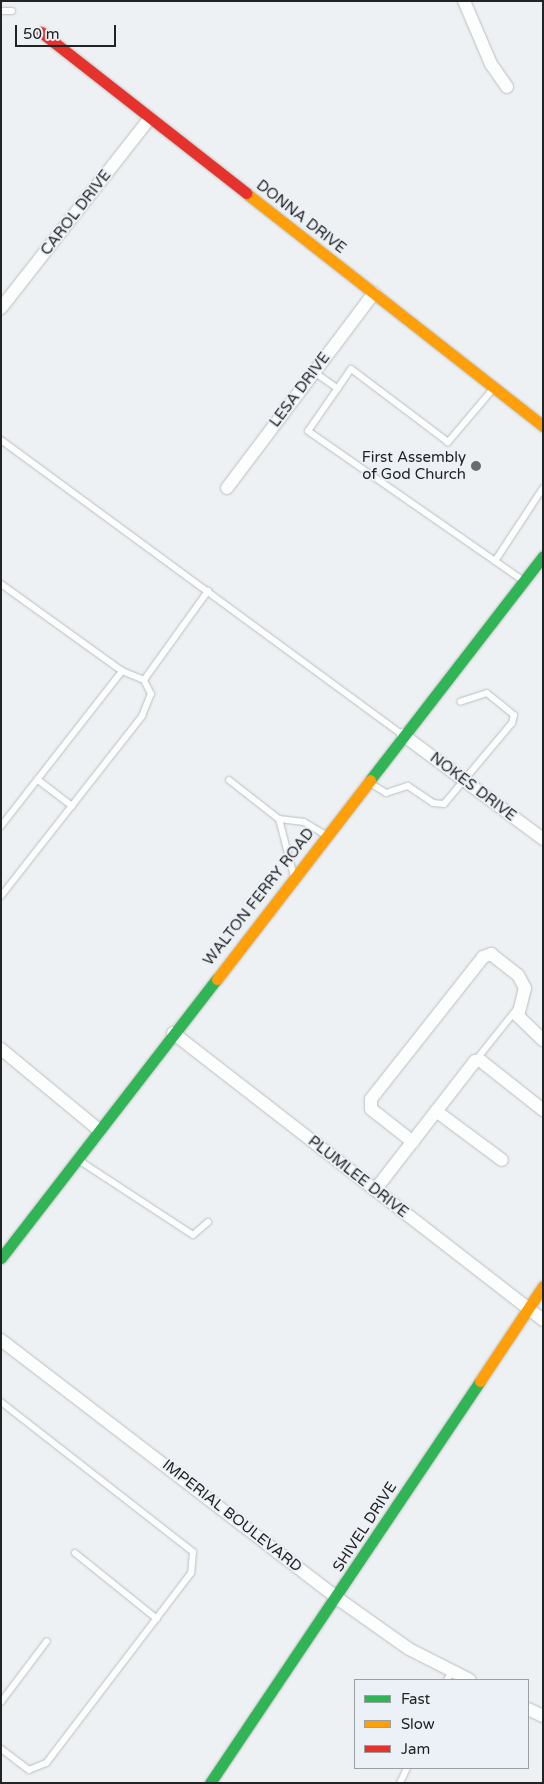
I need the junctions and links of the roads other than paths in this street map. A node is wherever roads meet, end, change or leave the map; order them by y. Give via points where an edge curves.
1 (464, 1) edge
2 (1, 11) edge
3 (12, 11) dead end
4 (41, 32) dead end
5 (506, 87) dead end
6 (150, 118) junction
7 (374, 293) junction
8 (1, 308) edge
9 (314, 372) junction
10 (494, 387) junction
11 (338, 389) junction
12 (543, 426) edge
13 (1, 440) edge
14 (226, 488) dead end
15 (543, 488) edge
16 (543, 556) edge
17 (496, 561) junction
18 (523, 580) junction
19 (1, 584) edge
20 (208, 591) junction
21 (122, 671) junction
22 (144, 680) junction
23 (460, 702) dead end
24 (403, 735) junction
25 (38, 780) junction
26 (230, 780) dead end
27 (367, 781) junction
28 (464, 781) junction
29 (72, 806) junction
30 (279, 819) junction
31 (1, 826) edge
32 (326, 835) junction
33 (543, 839) edge
34 (294, 876) junction
35 (1, 896) edge
36 (516, 1010) junction
37 (173, 1033) junction
38 (543, 1040) edge
39 (1, 1049) edge
40 (475, 1061) junction
41 (543, 1110) edge
42 (436, 1111) junction
43 (99, 1130) junction
44 (413, 1142) junction
45 (77, 1159) junction
46 (502, 1160) dead end
47 (376, 1190) junction
48 (208, 1222) dead end
49 (1, 1258) edge
50 (543, 1286) edge
51 (527, 1308) junction
52 (543, 1320) edge
53 (1, 1340) edge
54 (1, 1402) edge
55 (75, 1553) dead end
56 (337, 1598) junction
57 (157, 1620) junction
58 (47, 1641) dead end
59 (450, 1676) edge
60 (465, 1679) edge
61 (1, 1702) edge
62 (529, 1709) edge
63 (543, 1716) edge
64 (1, 1749) edge
65 (407, 1769) edge
66 (210, 1783) edge
67 (400, 1783) edge

1 - 5 street via 491,64
2 - 3 lane
4 - 6 street, DONNA DRIVE
6 - 7 street, DONNA DRIVE
6 - 8 street, CAROL DRIVE
7 - 9 street, LESA DRIVE
7 - 10 street, DONNA DRIVE
9 - 11 lane
9 - 14 street, LESA DRIVE
10 - 11 lane via 448,442 351,369
10 - 12 street, DONNA DRIVE
11 - 17 lane via 308,431
13 - 20 lane
15 - 17 lane
16 - 18 street, WALTON FERRY ROAD
17 - 18 lane
18 - 24 street, WALTON FERRY ROAD
19 - 21 lane
20 - 22 lane
20 - 24 lane
21 - 22 lane
21 - 25 lane
22 - 29 lane via 151,694 142,716
23 - 28 lane via 487,693 514,715
24 - 27 street, WALTON FERRY ROAD
24 - 28 street, NOKES DRIVE
25 - 29 lane
25 - 31 lane
26 - 30 lane
27 - 28 lane via 386,792 408,786 440,804
27 - 32 street, WALTON FERRY ROAD
28 - 33 street, NOKES DRIVE
29 - 35 lane
30 - 32 lane via 304,822
30 - 34 lane
32 - 34 street, WALTON FERRY ROAD
34 - 37 street, WALTON FERRY ROAD
36 - 38 street via 522,1024
36 - 40 lane
36 - 44 street via 525,988 518,975 491,954 483,957 371,1099 371,1108
37 - 43 street, WALTON FERRY ROAD
37 - 47 street, PLUMLEE DRIVE
39 - 43 street
40 - 41 street via 482,1061
40 - 42 street
42 - 44 street
42 - 46 street
43 - 45 street, WALTON FERRY ROAD
44 - 47 street
45 - 48 lane via 193,1235
45 - 49 street, WALTON FERRY ROAD
47 - 51 street, PLUMLEE DRIVE
50 - 51 street, SHIVEL DRIVE
51 - 52 street, PLUMLEE DRIVE
51 - 56 street, SHIVEL DRIVE
53 - 56 street, IMPERIAL BOULEVARD
54 - 57 lane via 193,1552 191,1573
55 - 57 lane
56 - 59 street, IMPERIAL BOULEVARD
56 - 66 street, SHIVEL DRIVE
57 - 64 lane via 46,1763 29,1770
58 - 61 lane
59 - 60 street, IMPERIAL BOULEVARD
62 - 63 street
65 - 67 lane

